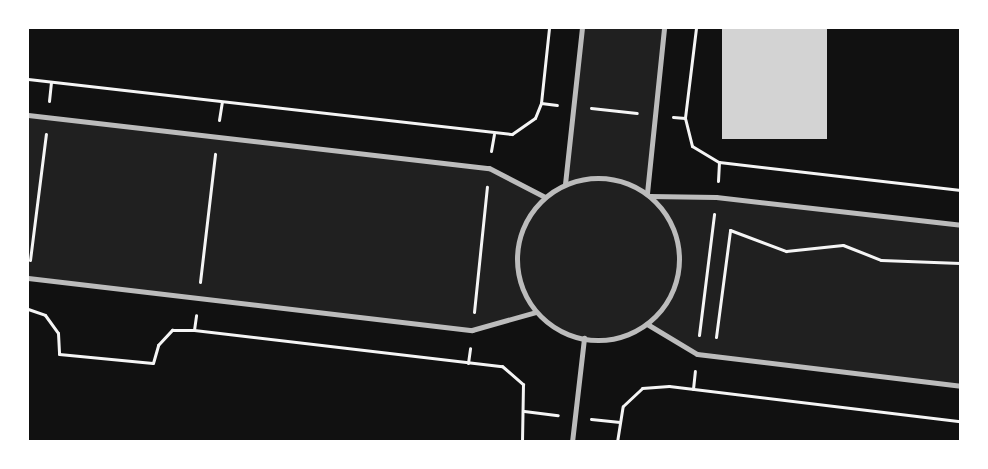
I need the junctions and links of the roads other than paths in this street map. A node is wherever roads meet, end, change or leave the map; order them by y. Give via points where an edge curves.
1 (582, 28) edge
2 (664, 28) edge
3 (28, 115) edge
4 (564, 184) junction
5 (648, 195) junction
6 (545, 197) junction
7 (960, 226) edge
8 (28, 278) edge
9 (536, 312) junction
10 (647, 324) junction
11 (584, 338) junction
12 (960, 386) edge
13 (572, 442) edge

1 - 4 street
2 - 5 street
3 - 6 street via 489,168
4 - 5 street via 607,178
4 - 6 street
5 - 7 street via 716,197
5 - 10 street via 676,234 679,259 675,284 664,307
6 - 9 street via 528,216 518,240 517,265 522,290
8 - 9 street via 472,330
9 - 11 street via 553,327
10 - 11 street via 623,337
10 - 12 street via 697,354
11 - 13 street

